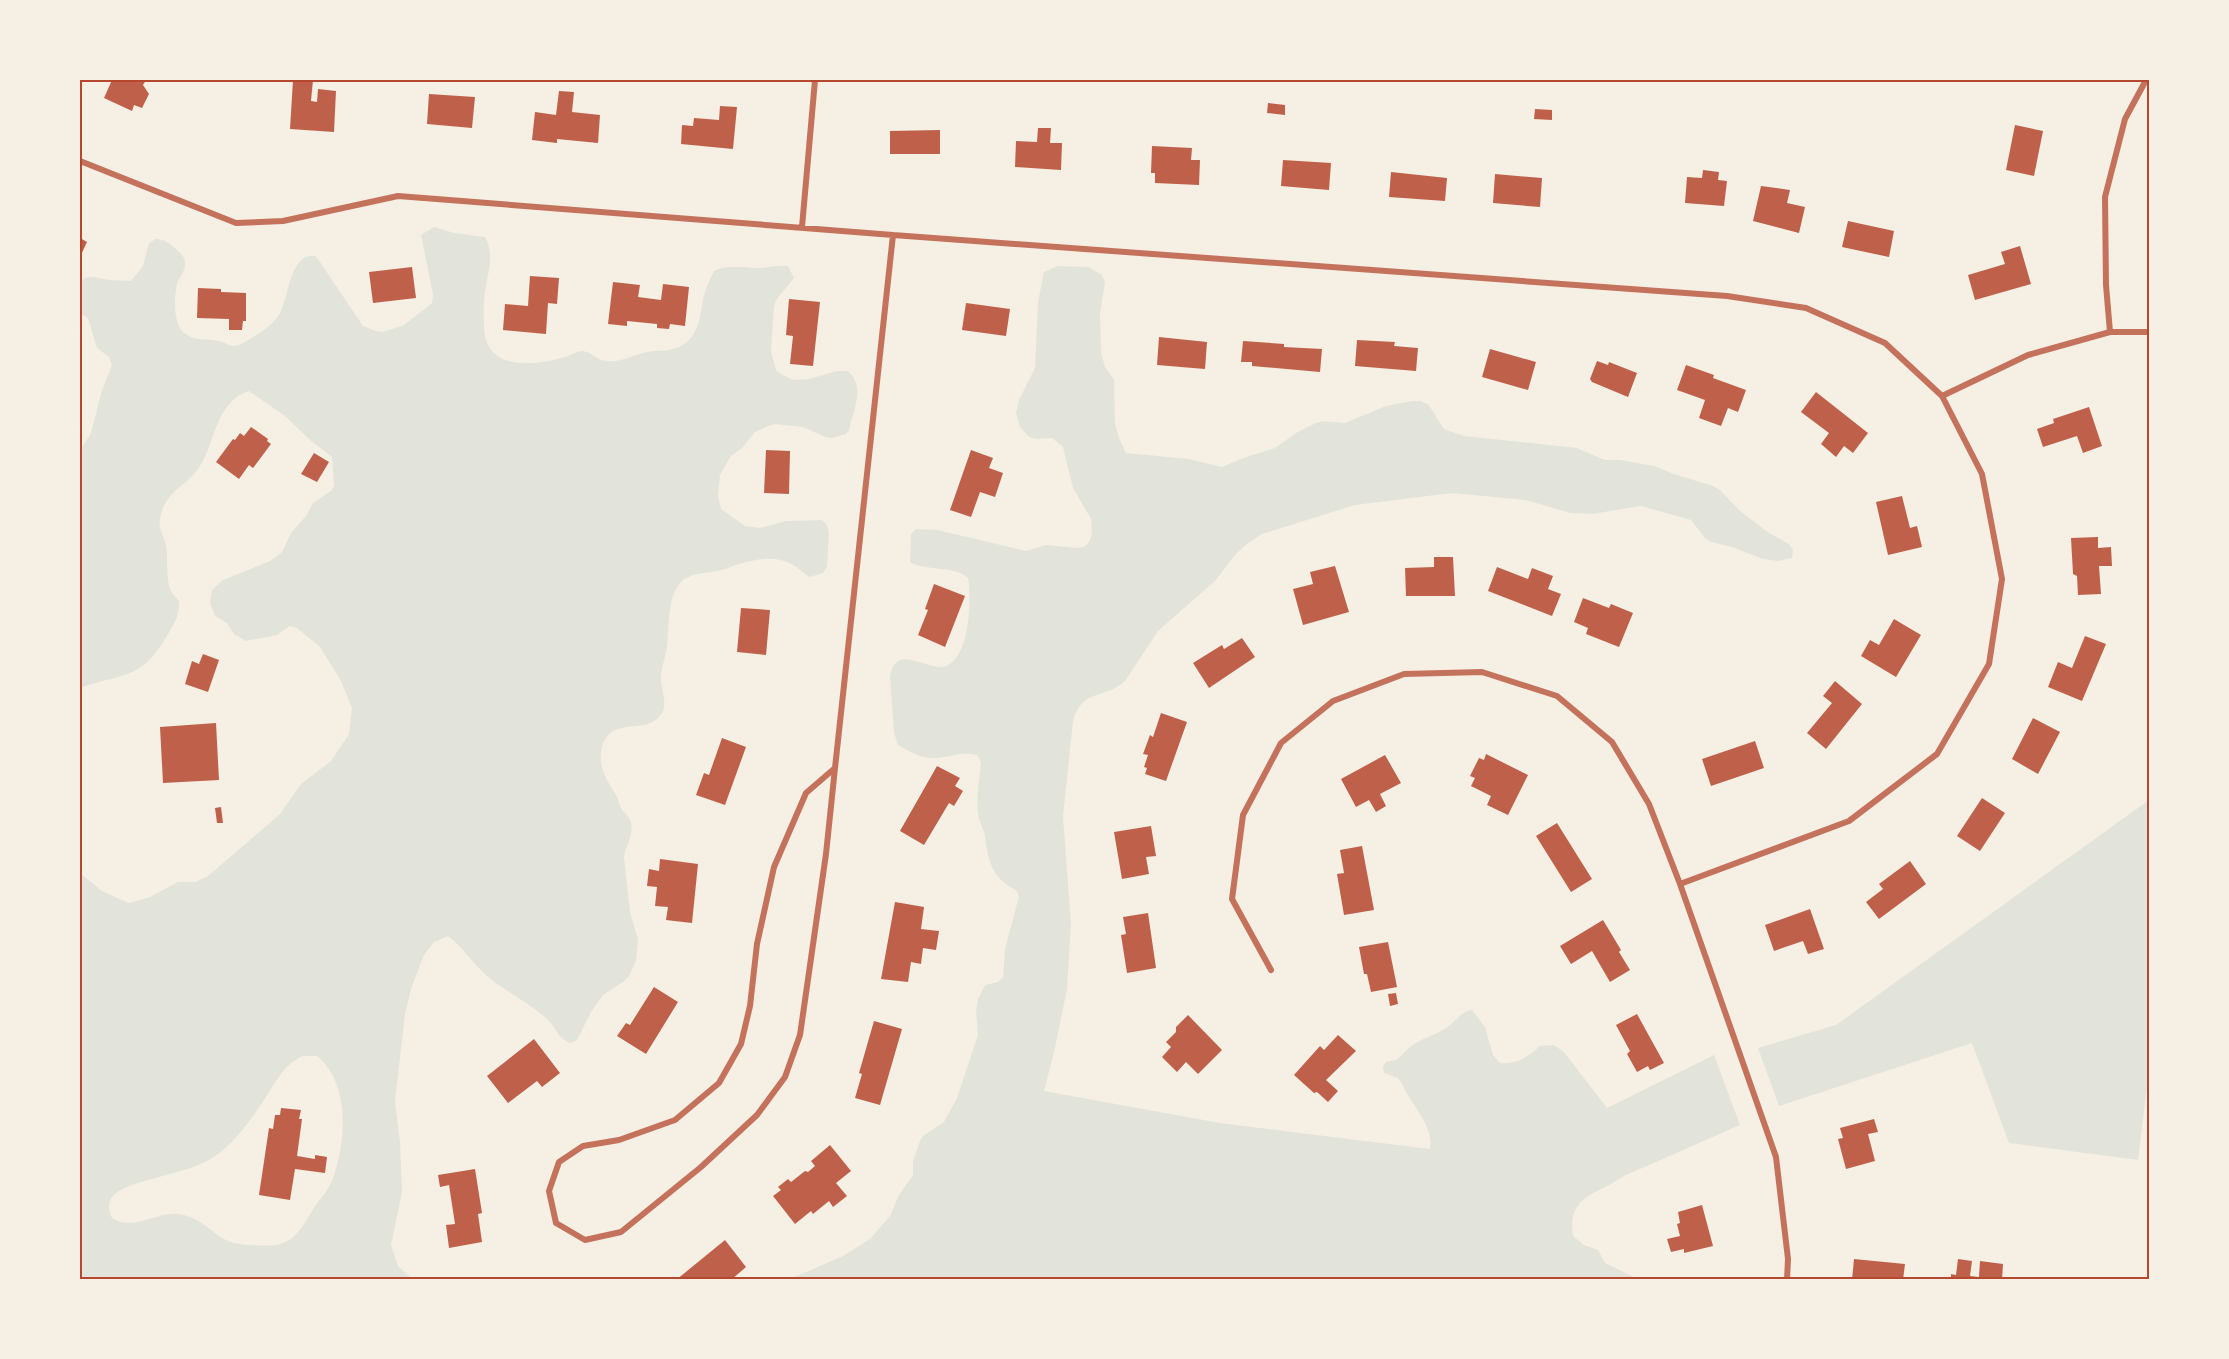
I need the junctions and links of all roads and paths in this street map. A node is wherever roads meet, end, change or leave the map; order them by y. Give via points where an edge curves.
1 (814, 80) edge
2 (2146, 80) edge
3 (80, 161) edge
4 (802, 226) junction
5 (893, 235) junction
6 (2110, 332) junction
7 (2150, 332) edge
8 (1942, 396) junction
9 (835, 768) junction
10 (1680, 884) junction
11 (1271, 970) dead end
12 (1787, 1280) edge

1 - 4 street
2 - 6 street via 2125,119 2105,197
3 - 4 street via 236,223 283,221 398,196
4 - 5 street
5 - 8 street via 1727,296 1806,308 1885,343
5 - 9 street
6 - 7 street
6 - 8 street via 2028,355
8 - 10 street via 1982,474 2002,579 1989,664 1937,754 1849,821
9 - 9 street via 807,793 774,867 741,1044 719,1083 675,1120 619,1140 583,1146 559,1162 549,1191 556,1223 585,1240 621,1232 702,1167 757,1115 785,1077 800,1035
10 - 11 street via 1649,804 1612,742 1557,696 1482,672 1404,674 1333,701 1281,743 1243,815 1232,899
10 - 12 street via 1776,1157

